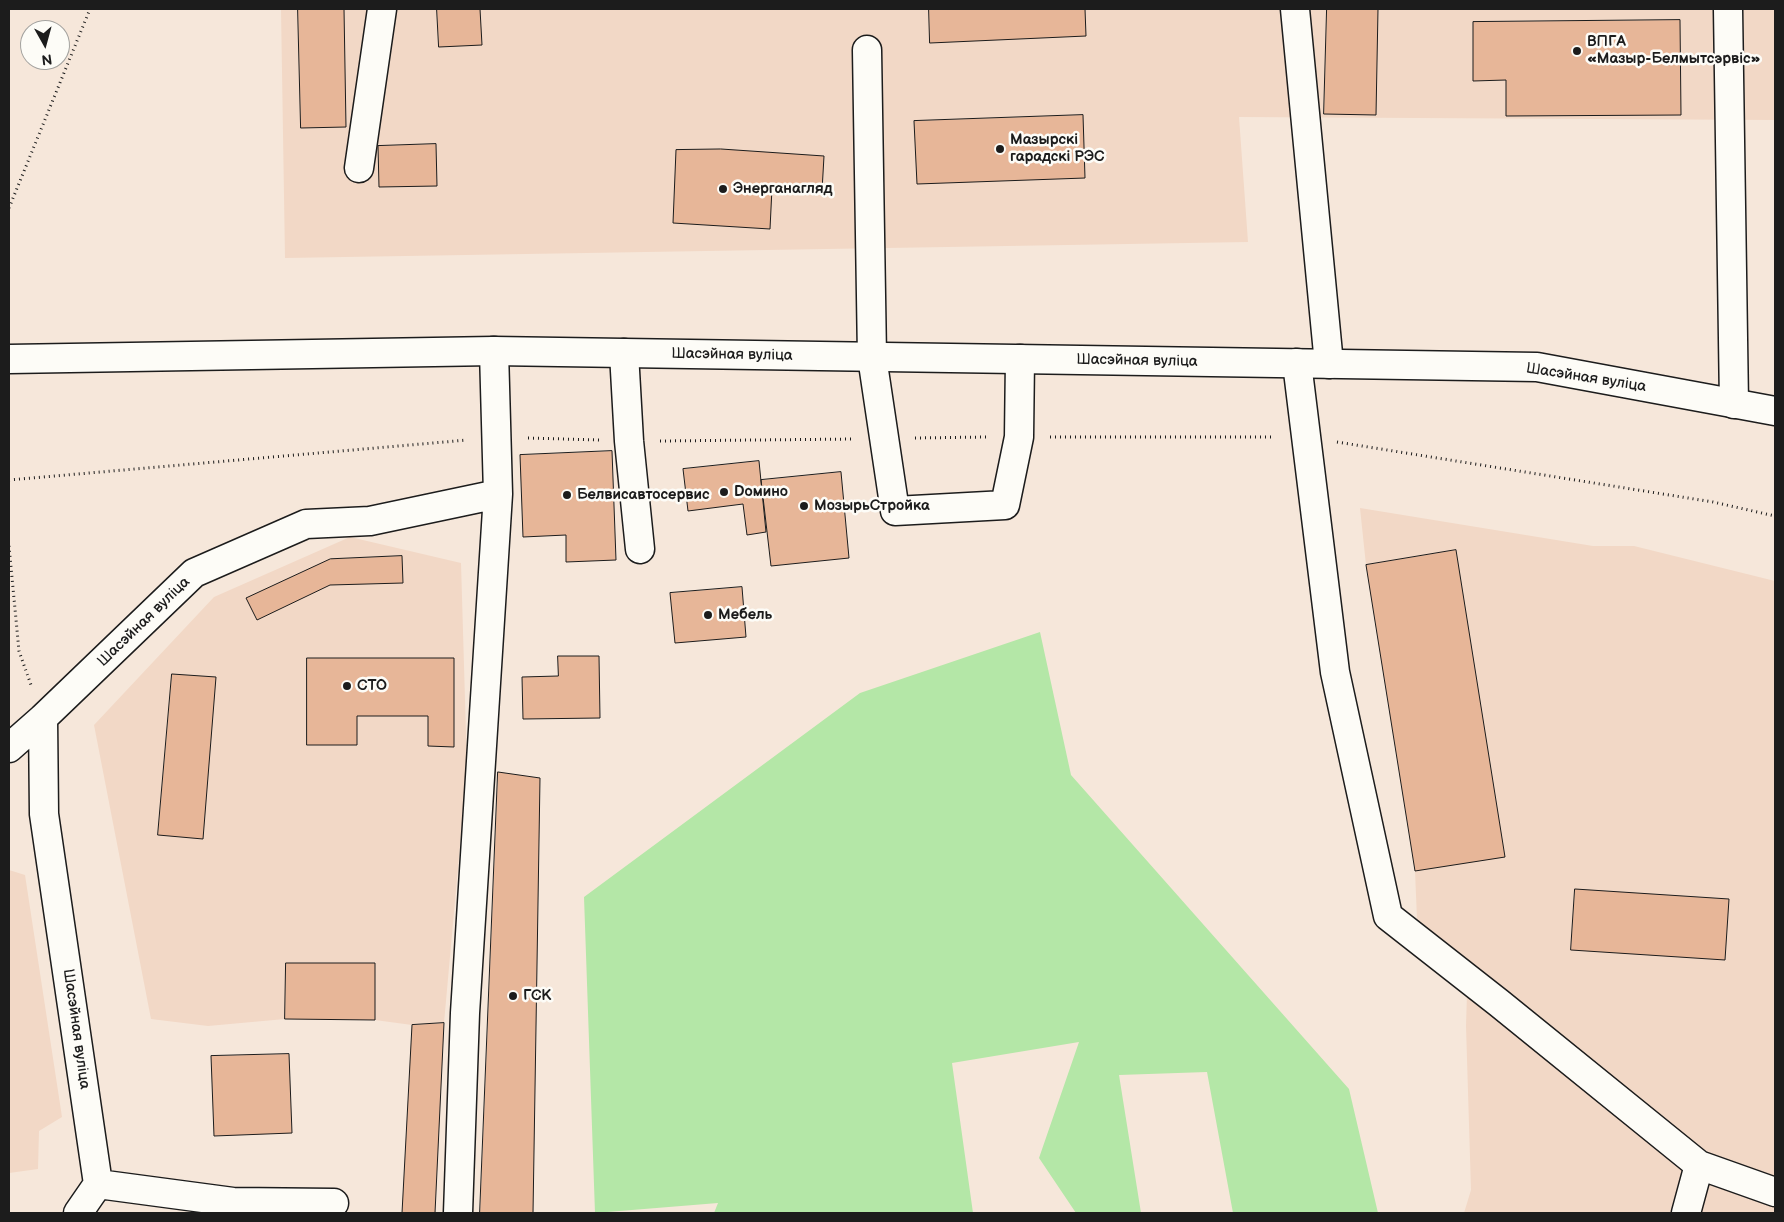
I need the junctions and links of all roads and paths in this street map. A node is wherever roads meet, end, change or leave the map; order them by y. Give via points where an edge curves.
1 (90, 9) edge
2 (382, 9) edge
3 (1295, 9) edge
4 (1728, 9) edge
5 (867, 50) dead end
6 (359, 168) dead end
7 (9, 208) edge
8 (494, 352) junction
9 (624, 353) junction
10 (872, 357) junction
11 (9, 359) edge
12 (1020, 359) junction
13 (1297, 363) junction
14 (1329, 364) junction
15 (1734, 404) junction
16 (1775, 411) edge
17 (498, 494) junction
18 (9, 546) edge
19 (640, 549) dead end
20 (43, 718) junction
21 (9, 748) edge
22 (1699, 1165) junction
23 (98, 1184) junction
24 (1775, 1192) edge
25 (334, 1203) dead end
26 (78, 1213) edge
27 (458, 1213) edge
28 (1686, 1213) edge

1 - 7 path
2 - 6 main road
3 - 14 main road
4 - 15 main road
5 - 10 main road
8 - 9 main road, Шасэйная вуліца
8 - 11 main road, Шасэйная вуліца
8 - 17 main road
9 - 10 main road, Шасэйная вуліца
9 - 19 main road
10 - 12 main road, Шасэйная вуліца
10 - 12 main road via 895,511 1005,505 1020,437
12 - 13 main road, Шасэйная вуліца
13 - 14 main road, Шасэйная вуліца
13 - 22 main road via 1336,672 1388,916
14 - 15 main road, Шасэйная вуліца via 1537,367
15 - 16 main road, Шасэйная вуліца
17 - 20 main road, Шасэйная вуліца via 370,521 306,524 194,573
17 - 27 main road via 465,1013
18 - 20 path via 19,652
20 - 21 main road, Шасэйная вуліца
20 - 23 main road, Шасэйная вуліца via 44,814
22 - 24 main road
22 - 28 main road
23 - 25 main road via 233,1202
23 - 26 main road

